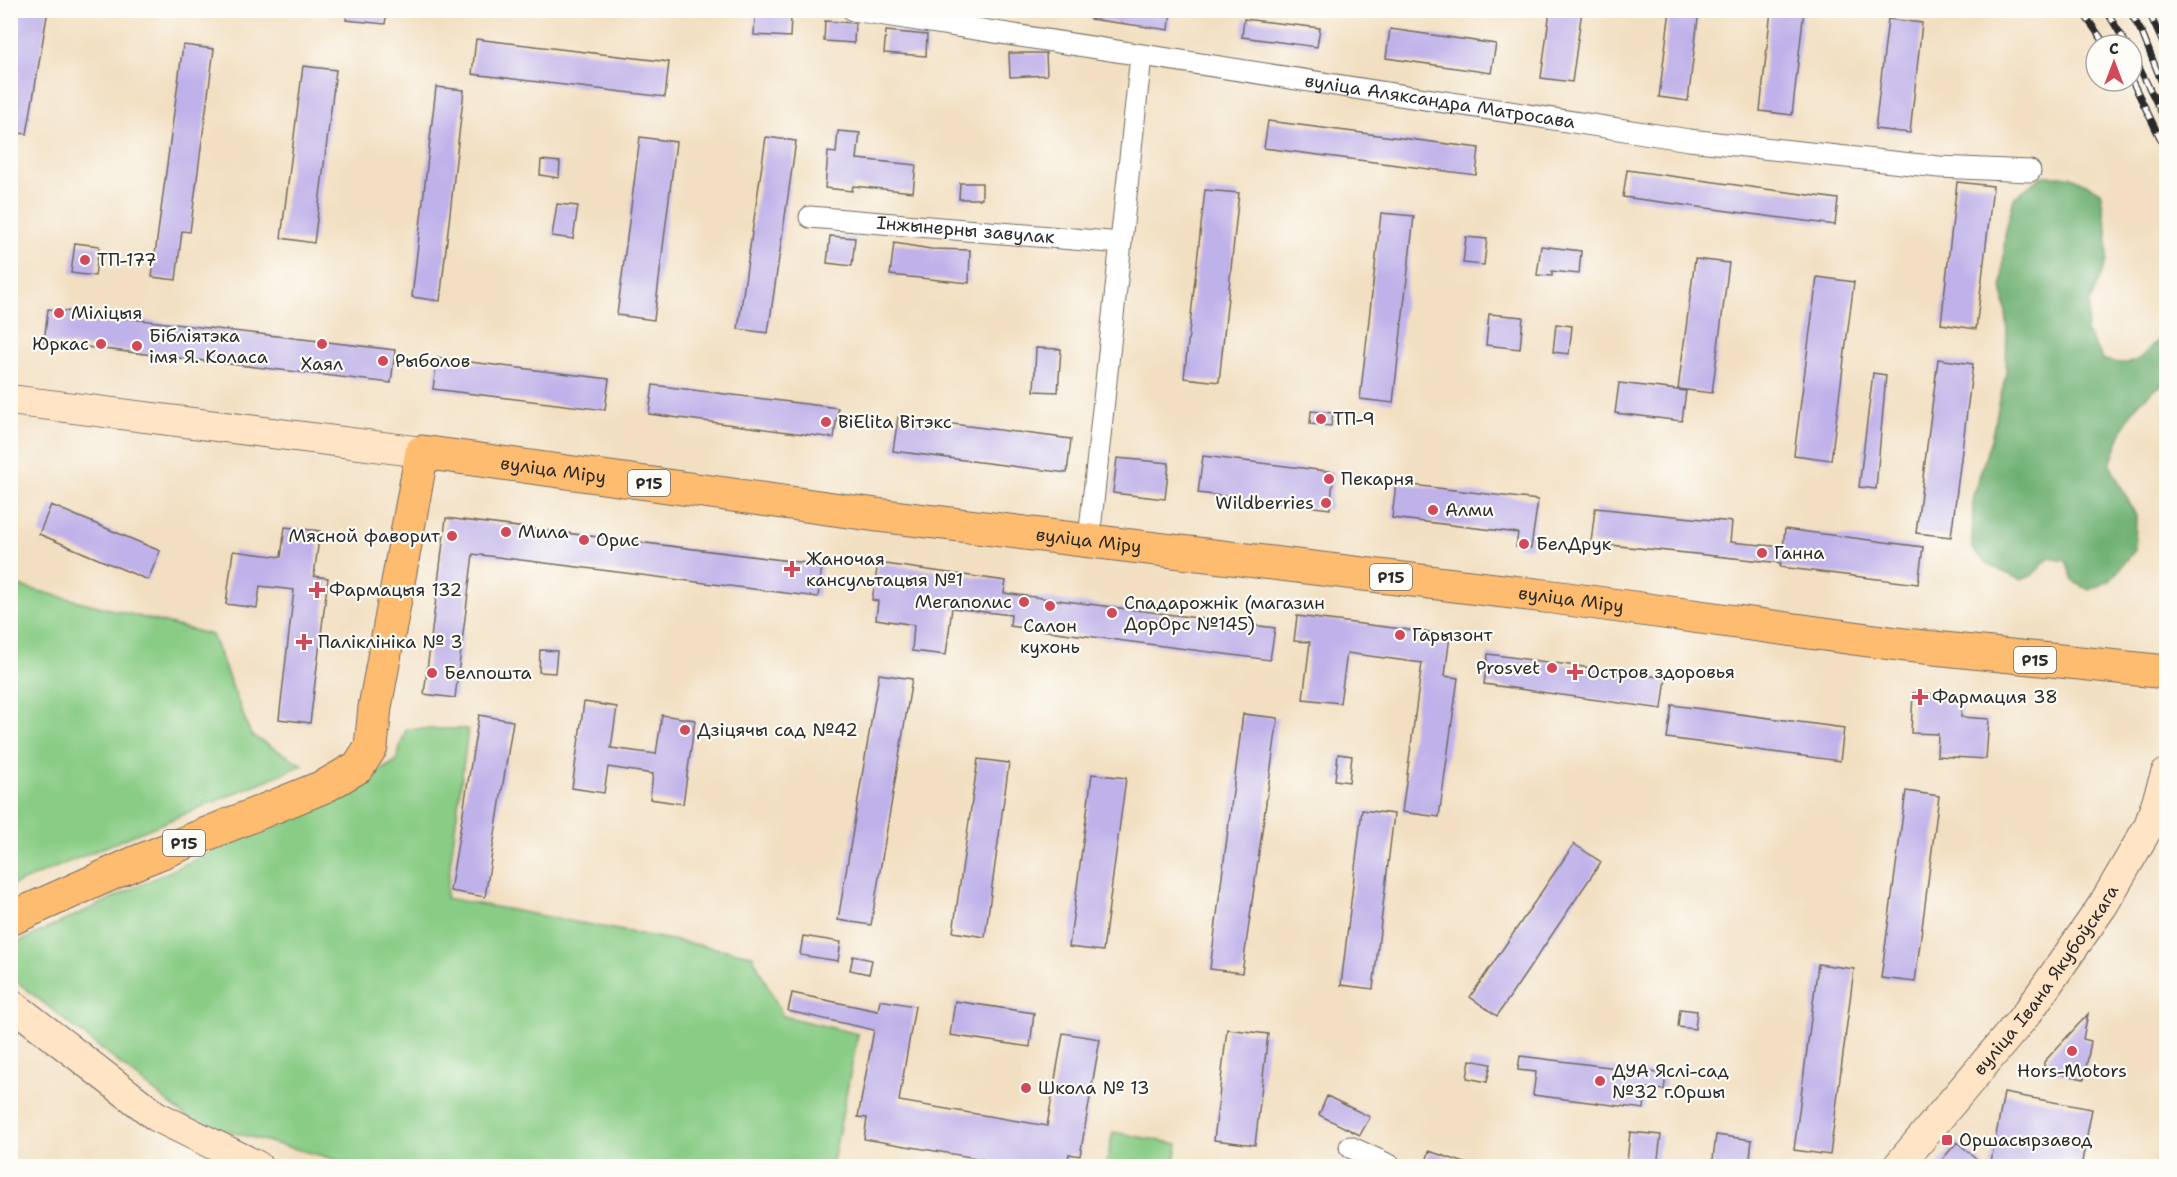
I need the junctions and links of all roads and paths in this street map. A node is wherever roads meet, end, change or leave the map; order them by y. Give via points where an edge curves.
1 (853, 10) edge
2 (1141, 56) junction
3 (2030, 171) dead end
4 (810, 217) dead end
5 (1121, 243) junction
6 (10, 400) edge
7 (422, 452) junction
8 (1089, 539) junction
9 (2166, 672) edge
10 (2166, 774) edge
11 (10, 919) edge
12 (10, 1003) edge
13 (1350, 1147) dead end
14 (257, 1167) edge
15 (1391, 1167) edge
16 (1898, 1167) edge

1 - 2 street, вуліца Аляксандра Матросава
2 - 3 street, вуліца Аляксандра Матросава via 1689,140 1939,167
2 - 5 street
4 - 5 street, Інжынерны завулак
5 - 8 street
6 - 7 street, вуліца Міру
7 - 8 main road, вуліца Міру / Р15 via 877,515
7 - 11 main road, Р15 via 370,747 358,767 325,786
8 - 9 main road, вуліца Міру / Р15 via 1916,646
10 - 16 street, вуліца Івана Якубоўскага via 2149,826 2103,905 2028,1012
12 - 14 street via 156,1116
13 - 15 street

